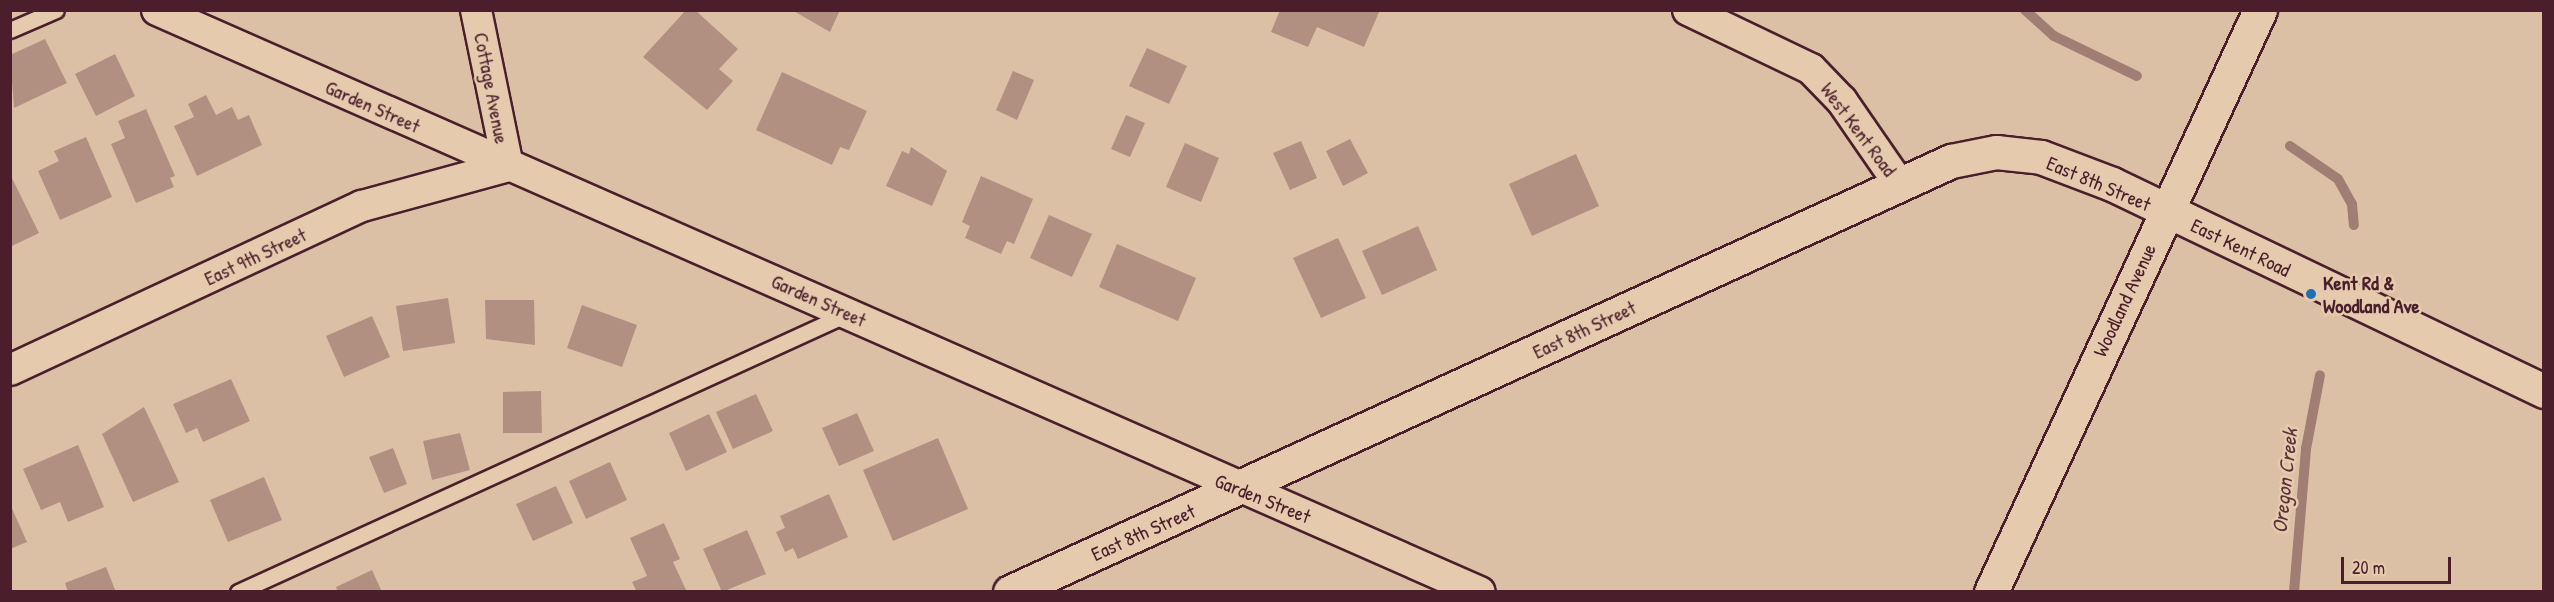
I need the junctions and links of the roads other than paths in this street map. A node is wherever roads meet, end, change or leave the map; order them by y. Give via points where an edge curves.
1 (56, 10) edge
2 (157, 10) edge
3 (476, 10) edge
4 (1688, 10) edge
5 (2260, 10) edge
6 (10, 30) edge
7 (508, 166) junction
8 (1900, 185) junction
9 (2166, 212) junction
10 (849, 313) junction
11 (10, 369) edge
12 (2544, 391) edge
13 (1239, 490) junction
14 (238, 591) edge
15 (1010, 591) edge
16 (1480, 591) edge
17 (1991, 591) edge

1 - 6 lane
2 - 7 street, Garden Street
3 - 7 street, Cottage Avenue
4 - 8 street, West Kent Road via 1811,69 1842,101
5 - 9 street, Woodland Avenue
7 - 10 street, Garden Street
7 - 11 street, East 9th Street via 362,206
8 - 9 street, East 8th Street via 1951,161 1996,152 2041,157
8 - 13 street, East 8th Street
9 - 12 street, East Kent Road
9 - 17 street, Woodland Avenue
10 - 13 street, Garden Street
10 - 14 lane
13 - 15 street, East 8th Street
13 - 16 street, Garden Street

